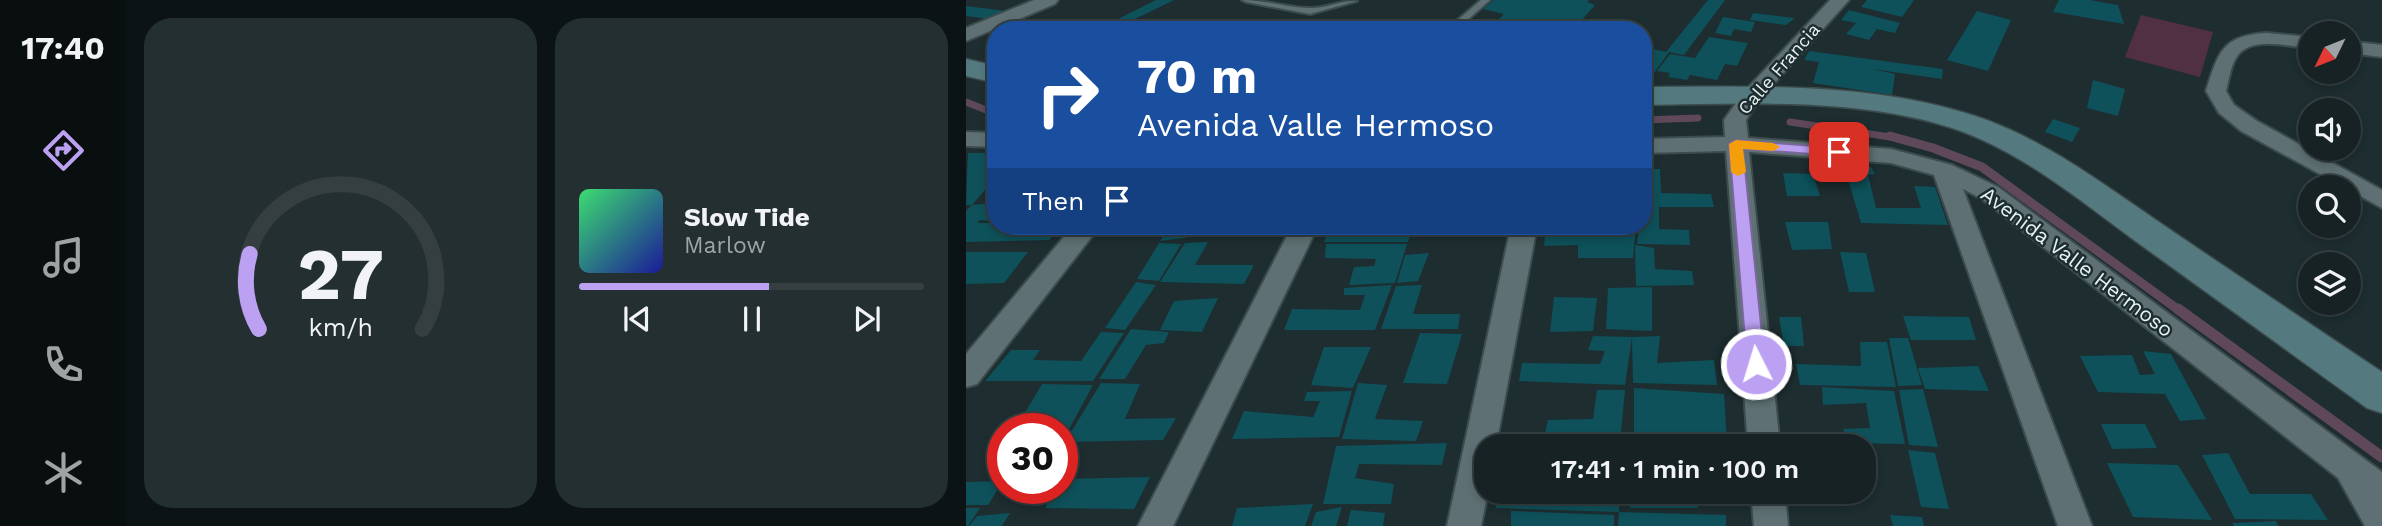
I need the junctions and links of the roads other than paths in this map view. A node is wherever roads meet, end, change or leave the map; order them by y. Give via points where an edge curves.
1 (1049, 0) edge
2 (1246, 0) edge
3 (1486, 0) edge
4 (1840, 0) edge
5 (1353, 1) edge
6 (999, 21) edge
7 (1461, 21) edge
8 (987, 26) edge
9 (966, 35) edge
10 (2298, 42) edge
11 (2361, 49) edge
12 (2382, 51) edge
13 (966, 67) edge
14 (987, 73) edge
15 (1652, 96) edge
16 (1751, 96) junction
17 (966, 139) edge
18 (987, 140) edge
19 (1736, 144) junction
20 (1652, 146) edge
21 (1944, 170) junction
22 (2382, 200) edge
23 (1080, 235) edge
24 (1301, 235) edge
25 (1522, 235) edge
26 (966, 375) edge
27 (2382, 395) edge
28 (1763, 434) edge
29 (2345, 465) junction
30 (2382, 492) edge
31 (1769, 504) edge
32 (2382, 522) edge
33 (1155, 526) edge
34 (1464, 526) edge
35 (1771, 526) edge
36 (2075, 526) edge

1 - 6 street
2 - 5 lane via 1310,11
3 - 7 lane
4 - 16 street, Calle Francia
8 - 9 street
10 - 22 street via 2245,41 2229,52 2216,90 2226,109
11 - 12 street
13 - 14 street
15 - 16 street
16 - 19 street, Calle Francia via 1735,120
16 - 27 street via 1872,104 1947,117 2016,144
17 - 18 street
19 - 20 street, Avenida Valle Hermoso
19 - 21 street, Avenida Valle Hermoso via 1891,156
19 - 28 street, Calle Francia
21 - 29 street, Avenida Valle Hermoso via 1990,193
21 - 36 street
23 - 26 street
24 - 33 street
25 - 34 street
29 - 30 street, Avenida Valle Hermoso
29 - 32 street
31 - 35 street

